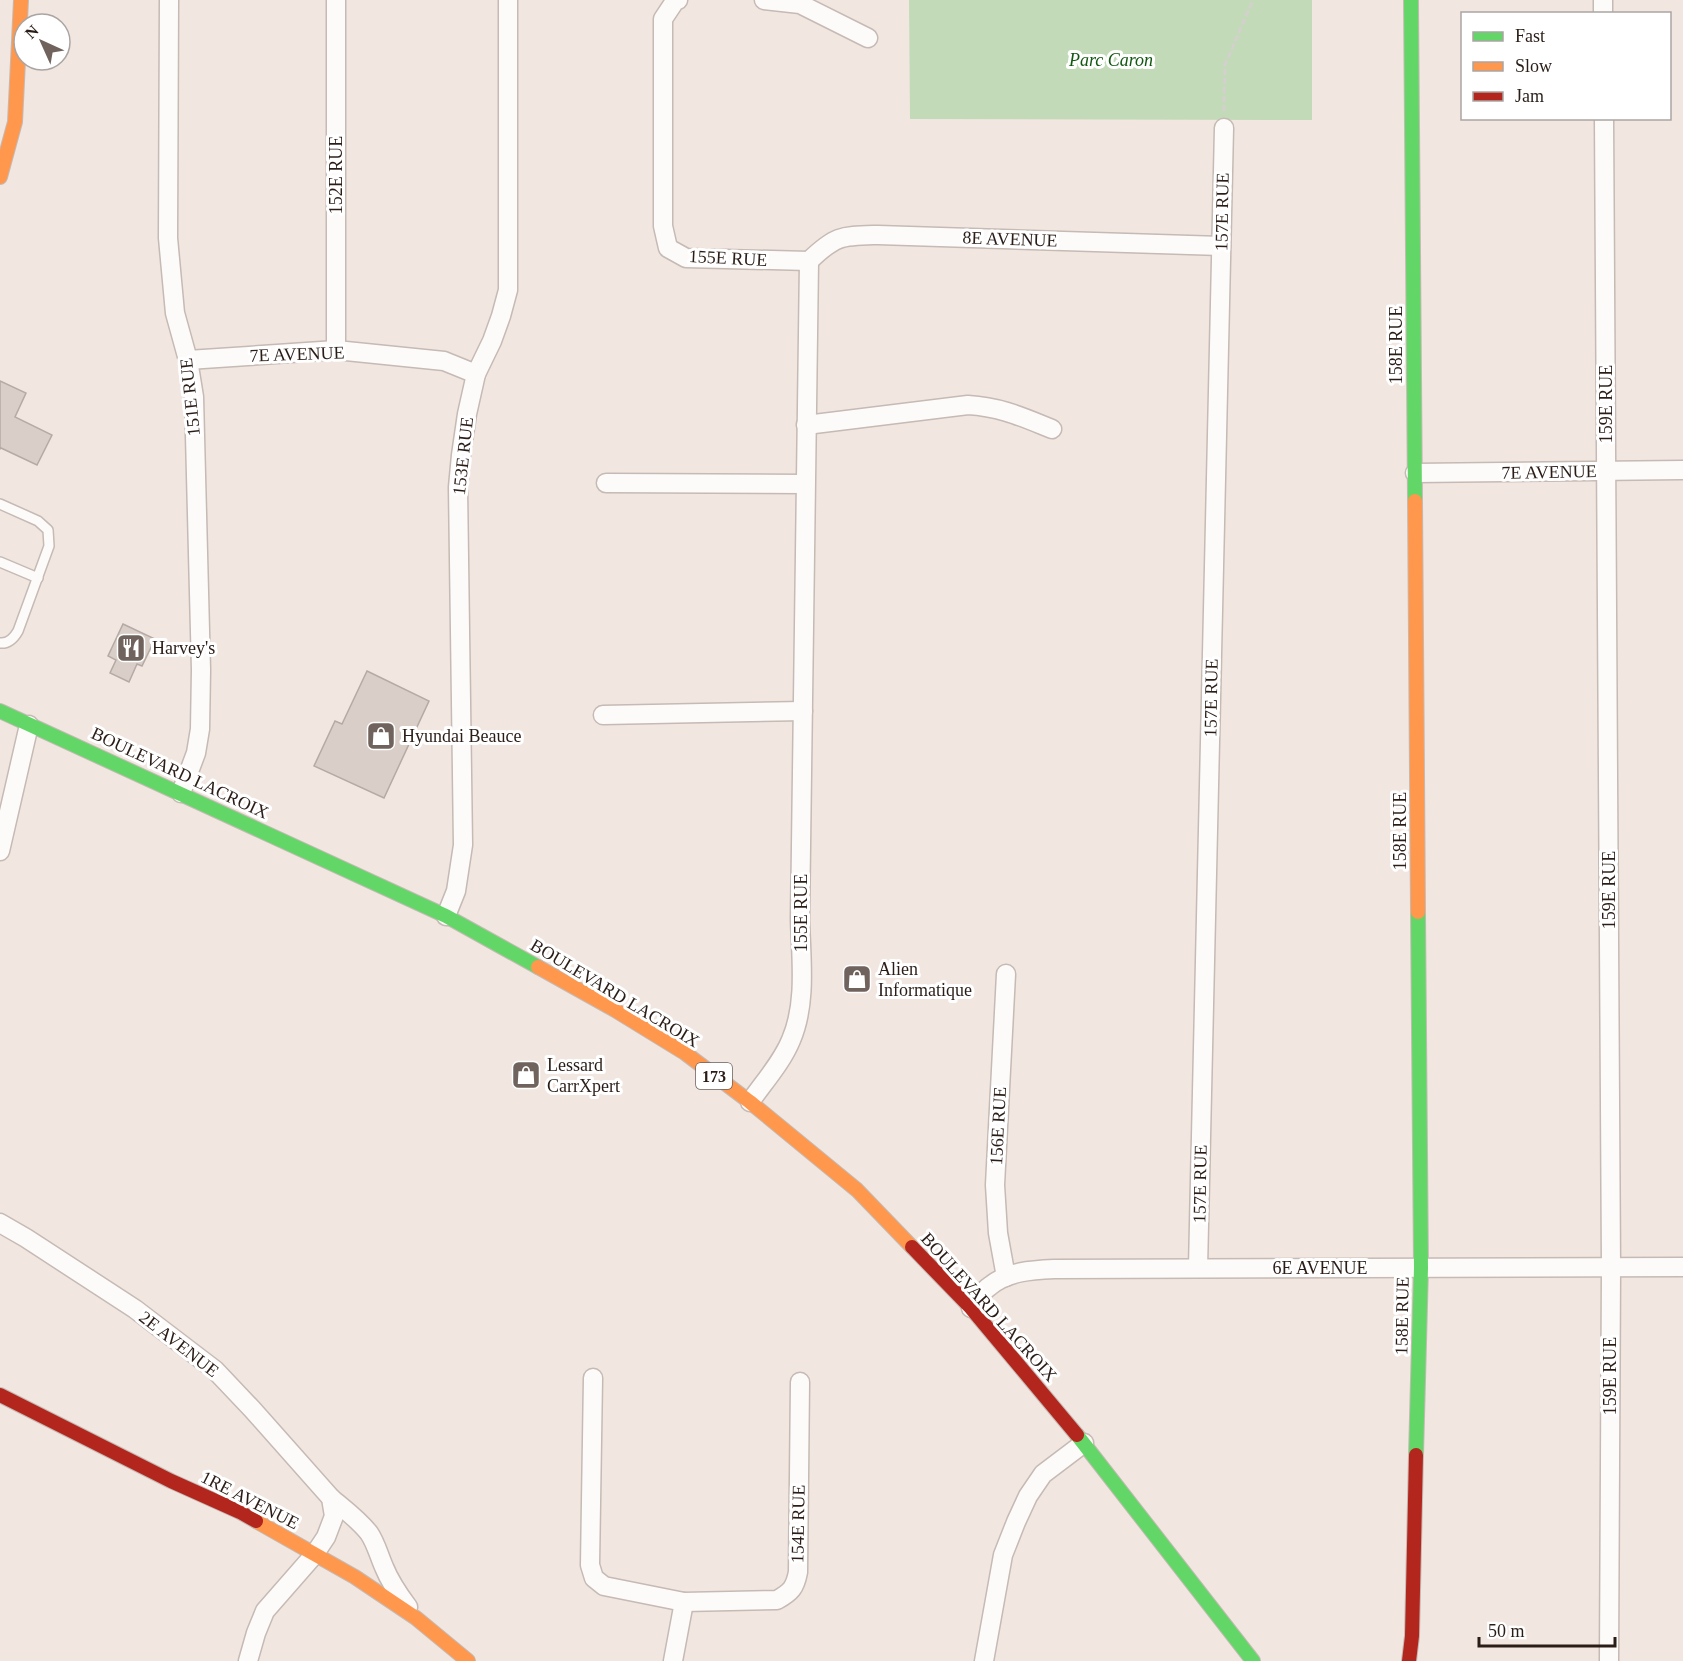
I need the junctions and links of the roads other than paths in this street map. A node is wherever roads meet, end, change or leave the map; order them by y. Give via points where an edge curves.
1 (21, 0) edge
2 (169, 0) edge
3 (336, 0) edge
4 (508, 0) edge
5 (678, 0) edge
6 (764, 0) edge
7 (1411, 0) edge
8 (868, 38) dead end
9 (1604, 120) edge
10 (1224, 128) road end
11 (0, 177) edge
12 (1221, 246) junction
13 (809, 261) junction
14 (336, 350) junction
15 (188, 360) junction
16 (476, 374) junction
17 (806, 425) junction
18 (1052, 429) dead end
19 (1683, 470) edge
20 (1606, 471) junction
21 (1415, 473) junction
22 (606, 483) dead end
23 (805, 484) junction
24 (0, 504) edge
25 (0, 562) edge
26 (38, 578) junction
27 (0, 643) edge
28 (0, 711) edge
29 (803, 711) junction
30 (603, 715) dead end
31 (29, 725) junction
32 (182, 793) junction
33 (0, 851) edge
34 (446, 916) junction
35 (1006, 974) dead end
36 (750, 1102) junction
37 (0, 1223) edge
38 (1611, 1267) junction
39 (1683, 1267) edge
40 (1198, 1268) junction
41 (1421, 1268) junction
42 (1006, 1277) junction
43 (970, 1308) junction
44 (593, 1378) dead end
45 (800, 1382) dead end
46 (0, 1395) edge
47 (1084, 1443) junction
48 (332, 1498) junction
49 (314, 1555) junction
50 (684, 1602) junction
51 (416, 1618) junction
52 (248, 1661) edge
53 (468, 1661) edge
54 (673, 1661) edge
55 (984, 1661) edge
56 (1253, 1661) edge
57 (1409, 1661) edge
58 (1609, 1661) edge

1 - 11 street via 15,122
2 - 15 street, 151E RUE via 168,238 175,313
3 - 14 street, 152E RUE
4 - 16 street, 153E RUE via 508,291 492,341
5 - 13 street, 155E RUE via 663,20 663,226 668,248 686,258
6 - 8 street via 800,4
7 - 21 street, 158E RUE
9 - 20 street, 159E RUE
10 - 12 street, 157E RUE
12 - 13 street, 8E AVENUE via 848,236 833,240
12 - 40 street, 157E RUE
13 - 17 street, 155E RUE
14 - 15 street, 7E AVENUE
14 - 16 street, 7E AVENUE via 444,361
15 - 32 street, 151E RUE via 194,397 201,682 199,737
16 - 34 street, 153E RUE via 458,487 463,845 456,891
17 - 18 street via 968,405 1008,411
17 - 23 street, 155E RUE
19 - 20 street, 7E AVENUE
20 - 21 street, 7E AVENUE
20 - 38 street, 159E RUE
21 - 41 street, 158E RUE
22 - 23 street
23 - 29 street, 155E RUE
24 - 26 lane via 38,521 48,530 49,546
25 - 26 lane
26 - 27 lane via 14,638
28 - 31 street, BOULEVARD LACROIX / 173
29 - 30 street
29 - 36 street, 155E RUE via 801,990 797,1022 784,1055
31 - 32 street, BOULEVARD LACROIX / 173
31 - 33 street
32 - 34 street, BOULEVARD LACROIX / 173
34 - 36 street, BOULEVARD LACROIX / 173 via 625,1016 685,1053
35 - 42 street, 156E RUE via 995,1185
36 - 43 street, BOULEVARD LACROIX / 173 via 857,1190
37 - 48 street, 2E AVENUE via 135,1309 215,1370
38 - 39 street, 6E AVENUE
38 - 41 street, 6E AVENUE
38 - 58 street, 159E RUE
40 - 41 street, 6E AVENUE
40 - 42 street, 6E AVENUE via 1028,1270
41 - 57 street, 158E RUE
42 - 43 street, 6E AVENUE via 989,1286
43 - 47 street, BOULEVARD LACROIX / 173
44 - 50 street, 154E RUE via 590,1565 594,1578 604,1586
45 - 50 street, 154E RUE via 796,1585 777,1600
46 - 49 street, 1RE AVENUE via 240,1512
47 - 55 street via 1043,1474 1028,1496 1003,1555
47 - 56 street, BOULEVARD LACROIX / 173
48 - 49 street via 334,1516
48 - 51 street, 2E AVENUE via 369,1533 384,1569
49 - 51 street, 1RE AVENUE
49 - 52 street via 265,1611
50 - 54 street
51 - 53 street, 1RE AVENUE

